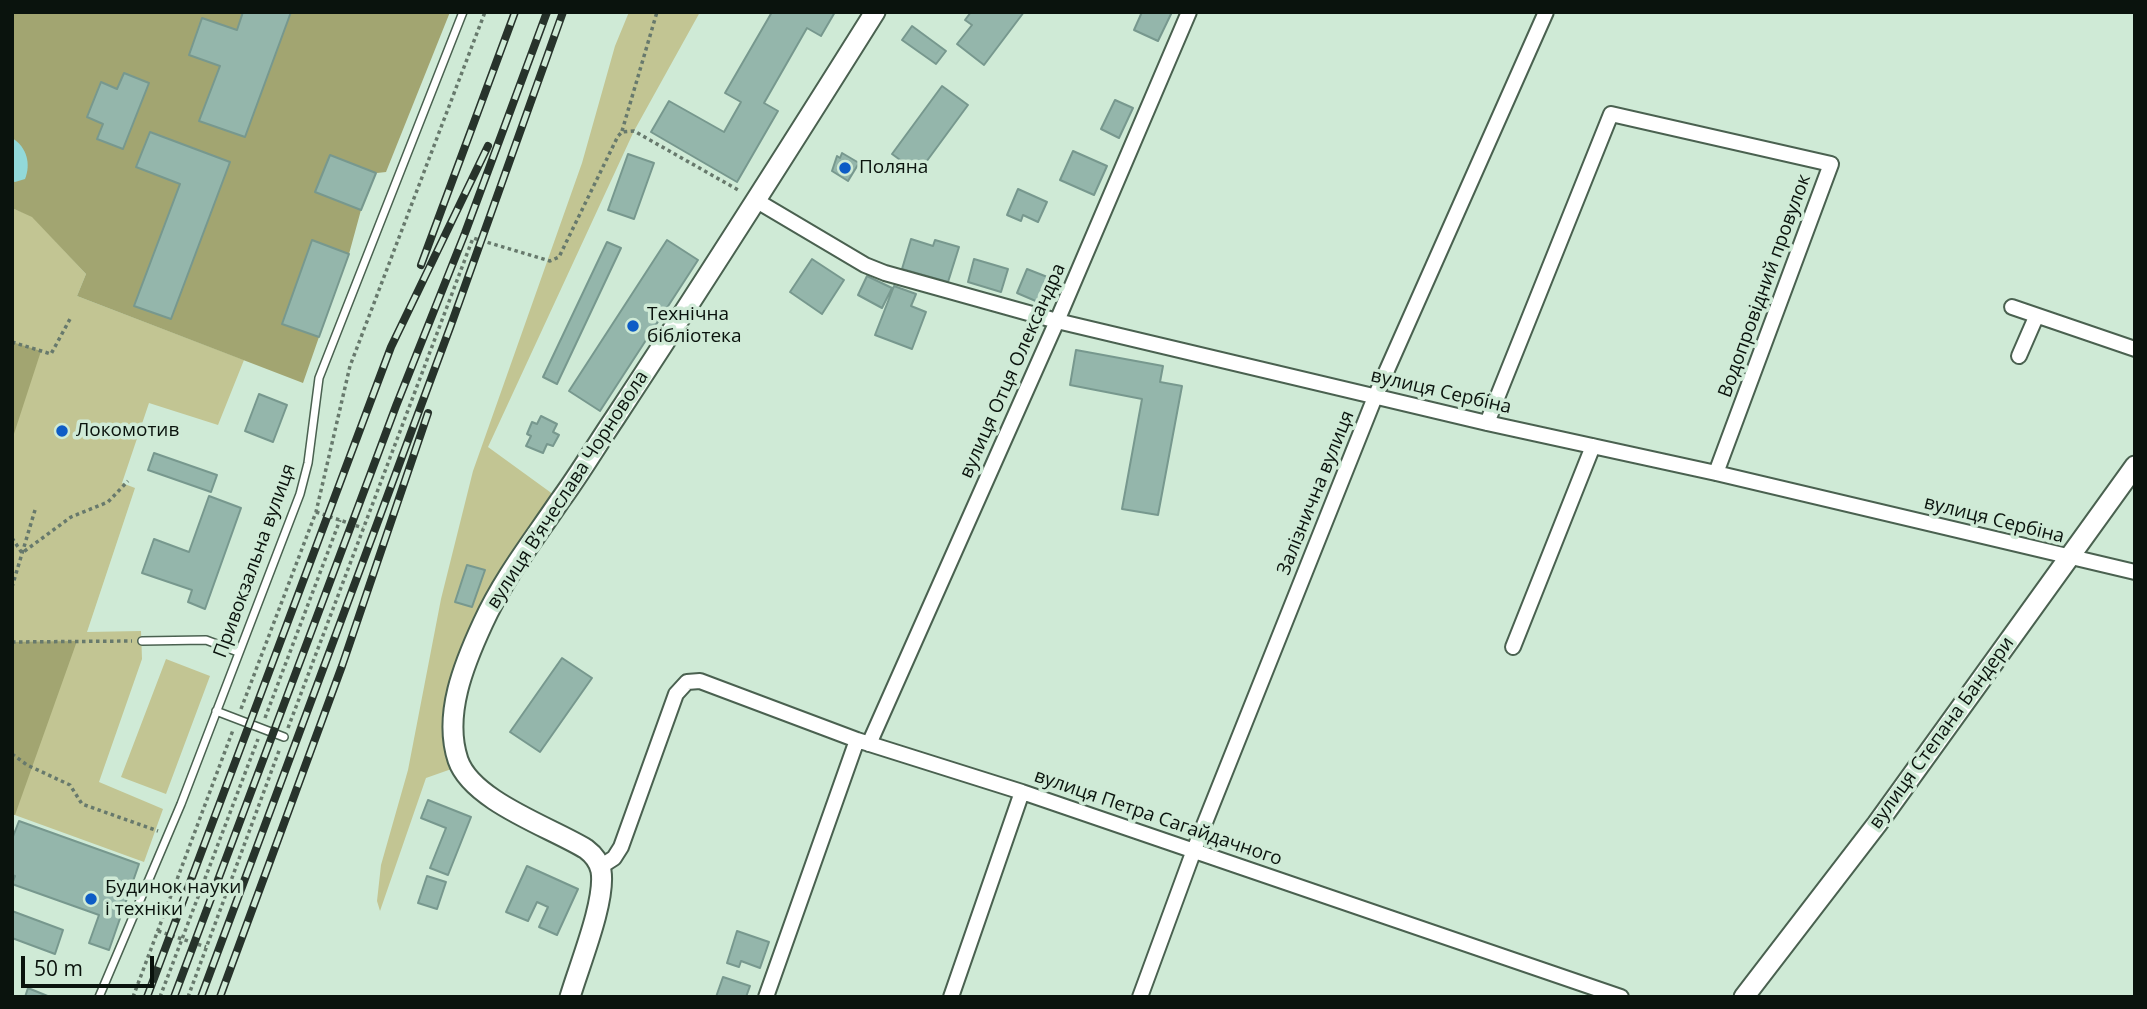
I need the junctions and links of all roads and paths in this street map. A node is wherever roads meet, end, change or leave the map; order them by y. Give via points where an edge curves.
1 (463, 12) edge
2 (485, 12) edge
3 (657, 12) edge
4 (875, 12) edge
5 (1189, 12) edge
6 (1546, 12) edge
7 (622, 132) junction
8 (757, 201) junction
9 (2012, 307) dead end
10 (2036, 317) junction
11 (70, 319) dead end
12 (1057, 321) junction
13 (12, 342) edge
14 (2135, 349) edge
15 (2019, 356) dead end
16 (1375, 397) junction
17 (1487, 423) junction
18 (1593, 446) junction
19 (2135, 466) edge
20 (1716, 473) junction
21 (128, 481) dead end
22 (35, 510) dead end
23 (316, 512) junction
24 (340, 520) junction
25 (363, 528) junction
26 (12, 538) edge
27 (22, 553) junction
28 (2068, 558) junction
29 (2135, 572) edge
30 (12, 587) edge
31 (142, 641) joint
32 (12, 642) edge
33 (1513, 648) dead end
34 (238, 652) junction
35 (216, 711) junction
36 (237, 719) junction
37 (262, 728) junction
38 (284, 737) junction
39 (863, 742) junction
40 (12, 754) edge
41 (1022, 792) junction
42 (168, 835) junction
43 (1194, 850) junction
44 (600, 867) junction
45 (158, 931) junction
46 (182, 939) junction
47 (206, 947) junction
48 (99, 997) edge
49 (134, 997) edge
50 (160, 997) edge
51 (188, 997) edge
52 (570, 997) edge
53 (766, 997) edge
54 (951, 997) edge
55 (1140, 997) edge
56 (1621, 997) edge
57 (1745, 997) edge

1 - 34 lane, Привокзальна вулиця via 319,378 300,494
2 - 23 path via 350,366
3 - 7 path
4 - 8 street, вулиця Вʼячеслава Чорновола
5 - 12 street, вулиця Отця Олександра
6 - 16 street, Залізнична вулиця
7 - 8 path via 634,131
7 - 25 path via 555,260 472,238
8 - 12 street, вулиця Сербіна via 865,265
8 - 44 street, вулиця Вʼячеслава Чорновола via 509,573 481,626 458,692 452,733 465,774 490,797 586,849
9 - 10 street
10 - 14 street
10 - 15 street
11 - 13 path via 51,354
12 - 16 street, вулиця Сербіна
12 - 39 street, вулиця Отця Олександра
16 - 17 street, вулиця Сербіна
16 - 43 street, Залізнична вулиця
17 - 18 street, вулиця Сербіна
17 - 20 street, Водопровідний провулок via 1611,114 1831,164
18 - 20 street, вулиця Сербіна
18 - 33 street
19 - 28 street, вулиця Степана Бандери
20 - 28 street, вулиця Сербіна
21 - 27 path via 108,502 71,517
22 - 27 path
23 - 24 path
23 - 36 path
24 - 25 path
24 - 37 path
25 - 38 path
26 - 27 path
27 - 30 path
28 - 29 street, вулиця Сербіна
28 - 57 street, вулиця Степана Бандери via 1877,824
31 - 32 path
31 - 34 lane via 206,640
34 - 35 lane, Привокзальна вулиця
35 - 36 lane
35 - 42 lane, Привокзальна вулиця
36 - 37 lane
36 - 45 path
37 - 38 lane
37 - 46 path
38 - 47 path
39 - 41 street, вулиця Петра Сагайдачного
39 - 44 street, вулиця Петра Сагайдачного via 700,681 682,685 621,847
39 - 53 street, вулиця Отця Олександра
40 - 42 path via 70,785 82,804
41 - 43 street, вулиця Петра Сагайдачного
41 - 54 street
42 - 48 lane, Привокзальна вулиця
43 - 55 street, Залізнична вулиця
43 - 56 street, вулиця Петра Сагайдачного
44 - 52 street via 599,901
45 - 46 path
45 - 49 path
46 - 47 path
46 - 50 path
47 - 51 path

